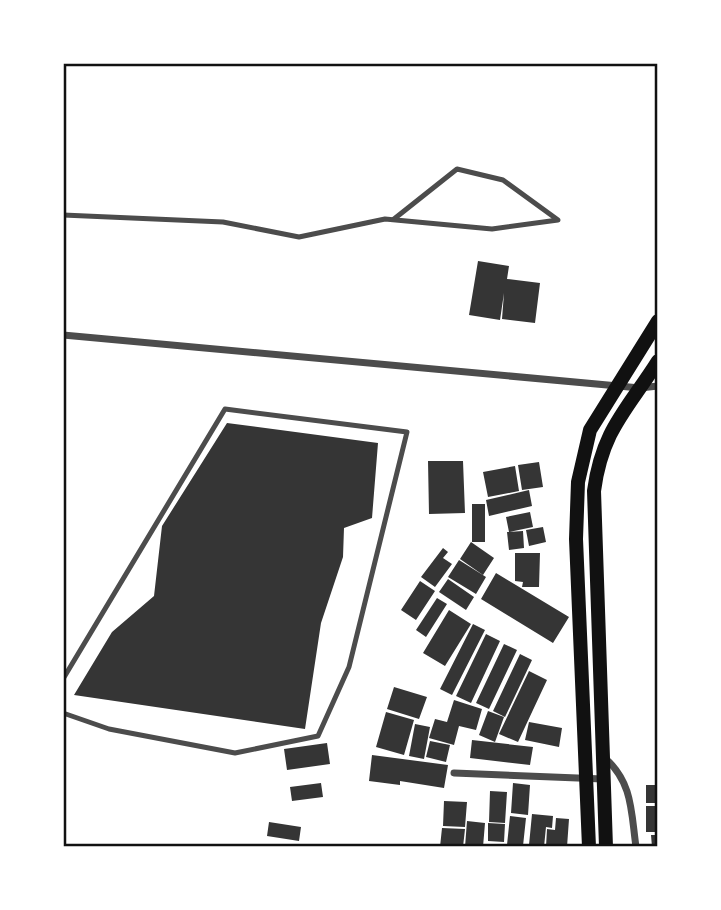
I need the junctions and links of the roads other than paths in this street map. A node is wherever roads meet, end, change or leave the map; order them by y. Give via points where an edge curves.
1 (63, 215) edge
2 (394, 219) junction
3 (658, 321) edge
4 (63, 335) edge
5 (658, 361) edge
6 (615, 386) junction
7 (658, 386) edge
8 (640, 388) junction
9 (63, 679) edge
10 (63, 713) edge
11 (602, 755) junction
12 (454, 773) dead end
13 (585, 778) junction
14 (603, 779) junction
15 (589, 847) edge
16 (606, 847) edge
17 (636, 847) edge

1 - 2 lane via 223,222 299,237
2 - 2 lane via 492,229 558,220 503,180 457,169
3 - 6 main road
4 - 6 street
5 - 8 main road
6 - 8 street
6 - 13 main road via 590,430 578,482
7 - 8 street
8 - 11 main road via 606,439 594,491
9 - 10 lane via 225,409 407,432 349,667 318,736 235,753 108,729
11 - 14 main road
11 - 17 street via 619,771 626,787
12 - 13 street
13 - 14 street
13 - 15 main road
14 - 16 main road

